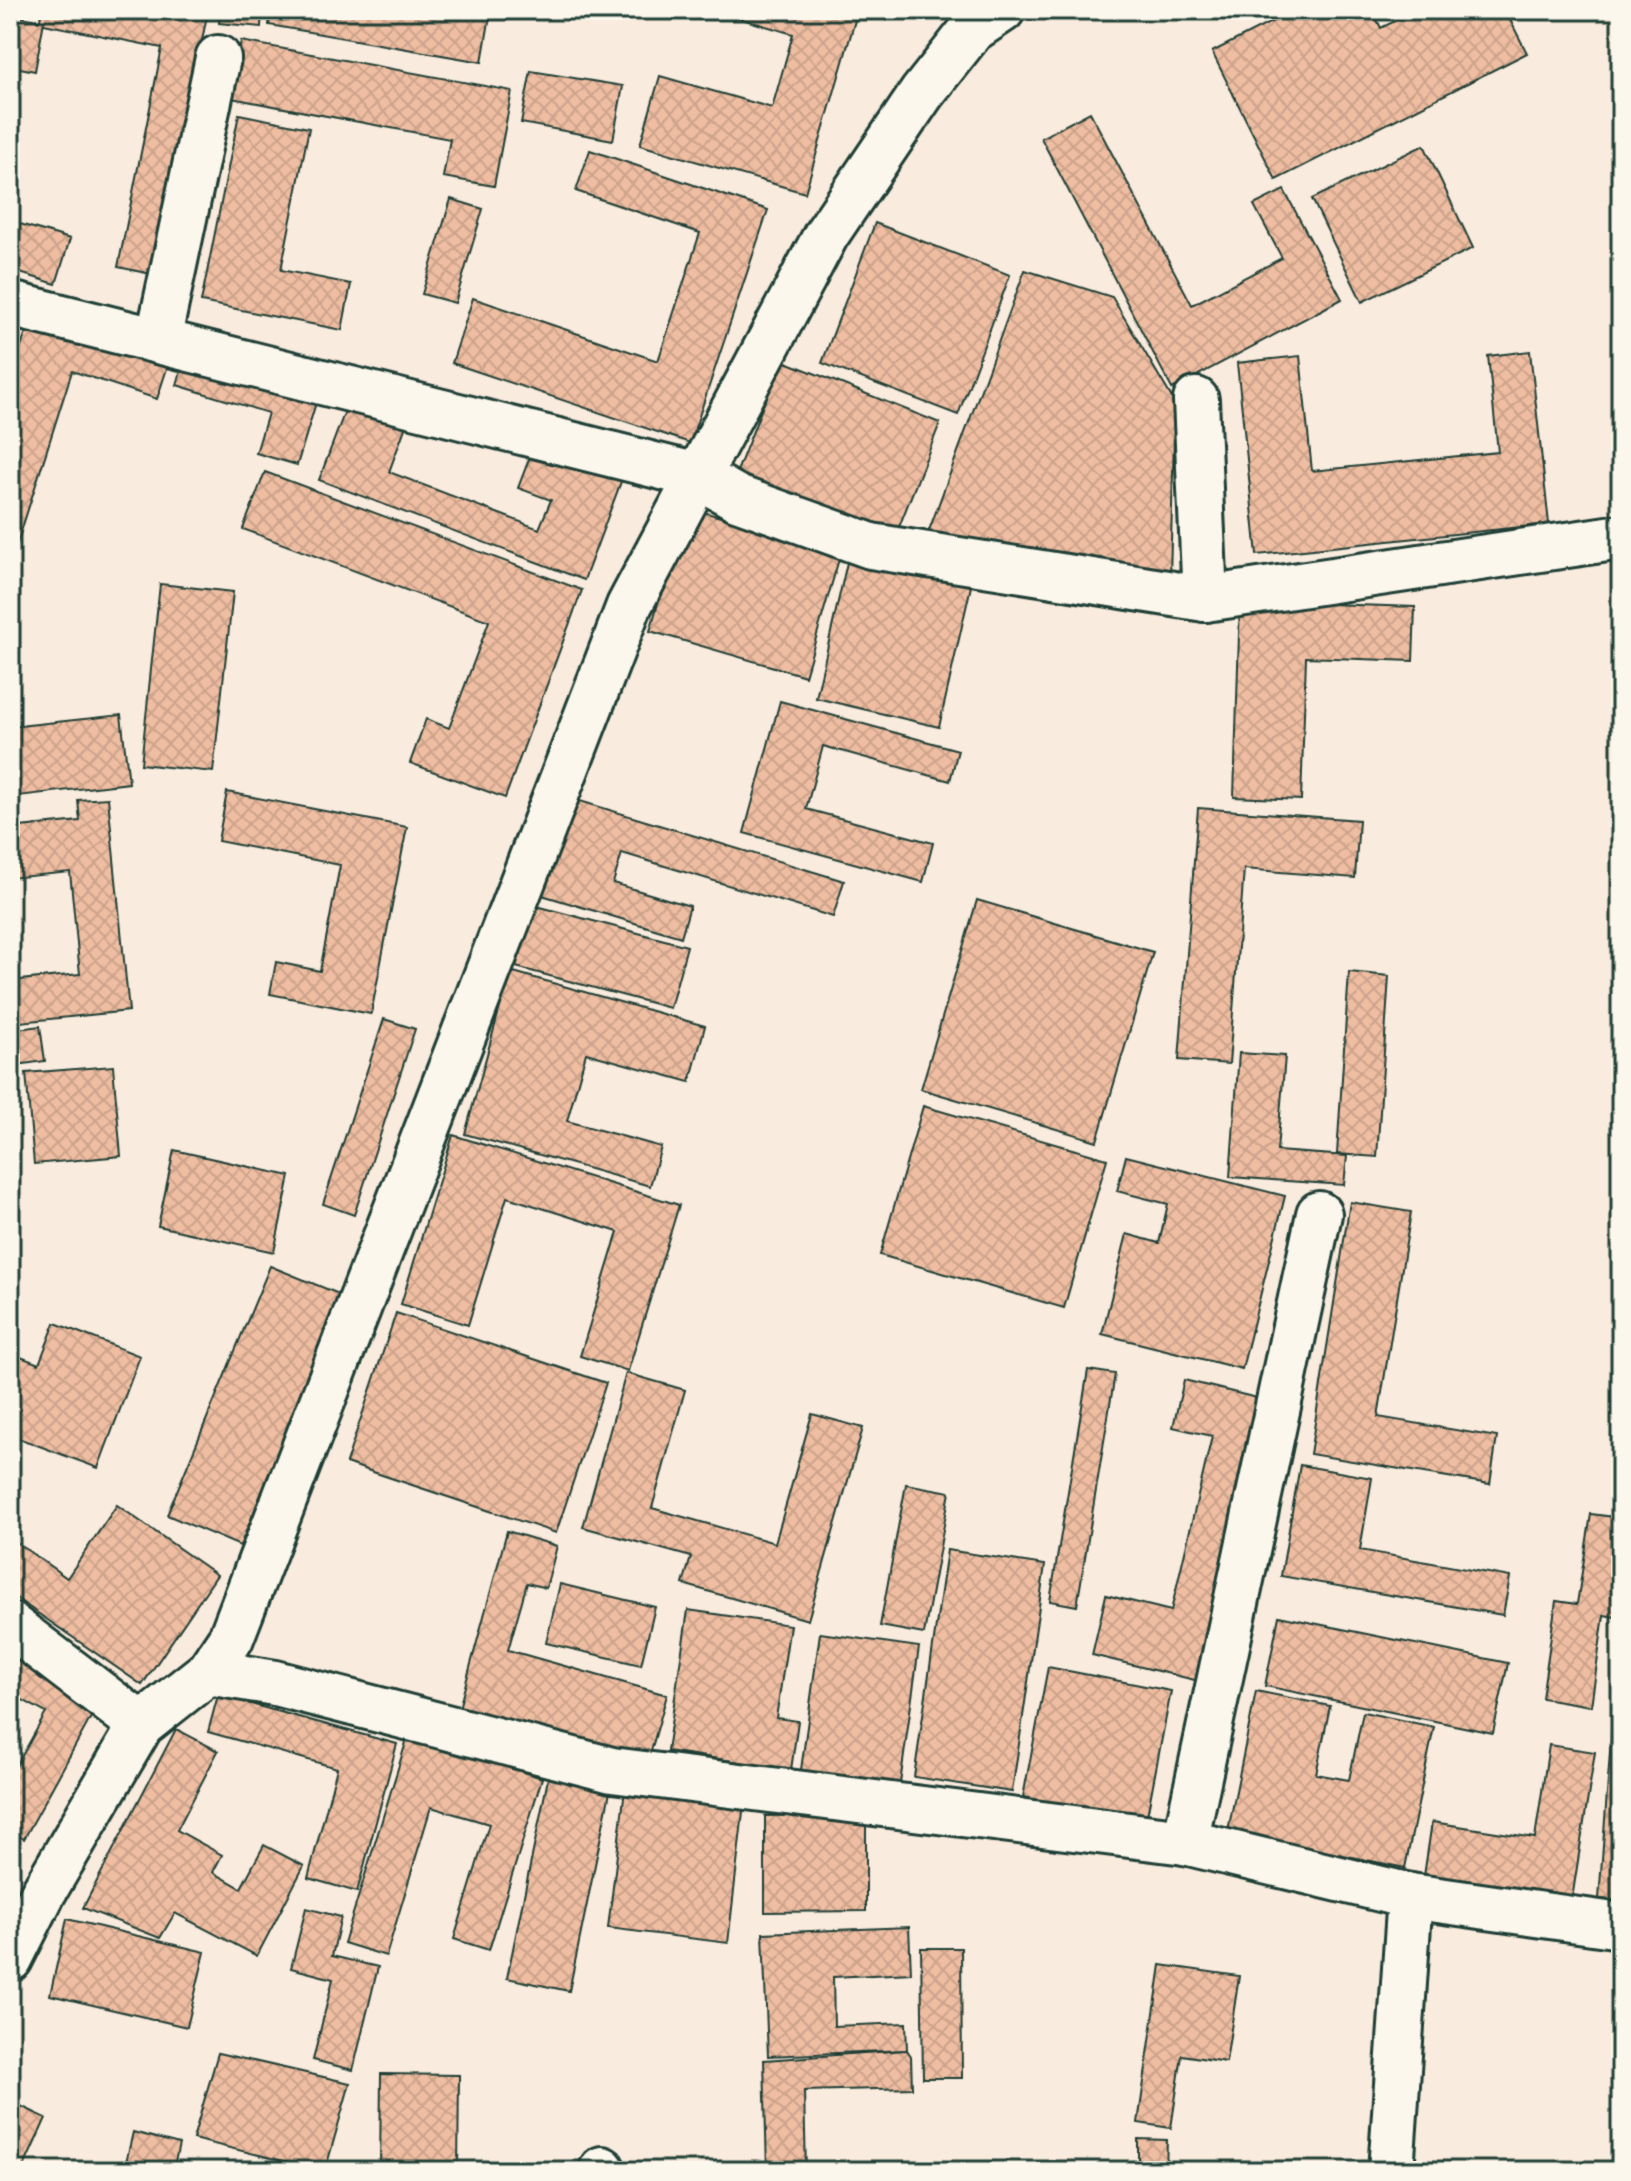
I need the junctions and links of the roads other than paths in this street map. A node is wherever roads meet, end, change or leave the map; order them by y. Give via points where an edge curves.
1 (979, 17) edge
2 (218, 58) dead end
3 (10, 304) edge
4 (158, 341) junction
5 (1196, 400) dead end
6 (698, 476) junction
7 (1621, 537) edge
8 (1205, 599) junction
9 (1319, 1214) dead end
10 (10, 1625) edge
11 (208, 1672) junction
12 (141, 1725) junction
13 (1185, 1842) junction
14 (1410, 1896) junction
15 (1621, 1926) edge
16 (10, 1959) edge
17 (1391, 2171) edge

1 - 6 street via 826,235
2 - 4 street
3 - 4 street
4 - 6 street
5 - 8 street
6 - 8 street via 737,498 871,546
6 - 11 street via 629,606 231,1638
7 - 8 street
9 - 13 street
10 - 12 street
11 - 12 street
11 - 13 street via 275,1683 612,1770
12 - 16 street
13 - 14 street
14 - 15 street
14 - 17 street

